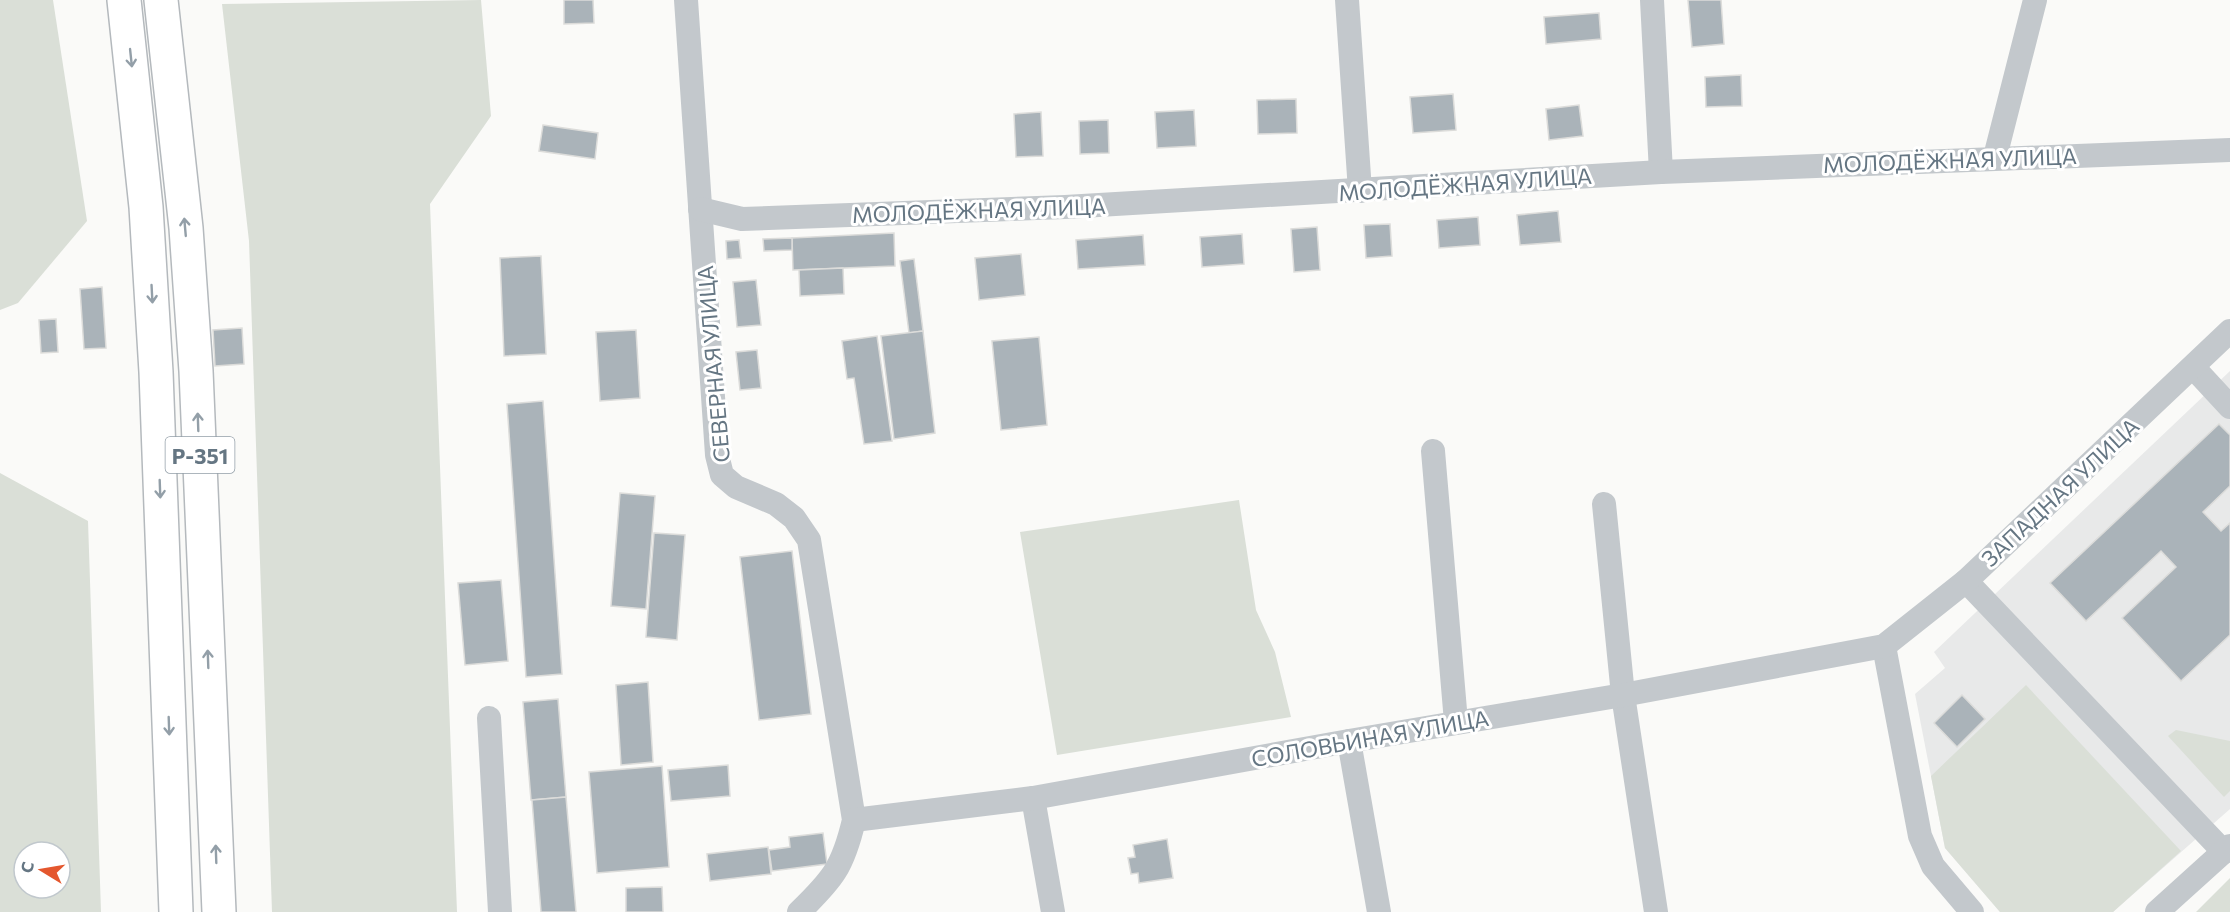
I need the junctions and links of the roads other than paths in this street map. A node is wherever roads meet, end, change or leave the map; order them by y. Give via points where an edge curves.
1 (124, 0) edge
2 (161, 0) edge
3 (686, 0) edge
4 (1347, 0) edge
5 (1652, 0) edge
6 (2035, 0) edge
7 (2230, 150) edge
8 (1995, 157) junction
9 (1661, 172) junction
10 (1360, 191) junction
11 (700, 209) junction
12 (2230, 332) edge
13 (2193, 367) junction
14 (2230, 407) edge
15 (1434, 451) dead end
16 (1604, 504) dead end
17 (1966, 581) junction
18 (1884, 646) junction
19 (1623, 695) junction
20 (489, 718) dead end
21 (1456, 722) junction
22 (1349, 741) junction
23 (1033, 798) junction
24 (854, 820) junction
25 (2227, 849) edge
26 (176, 912) edge
27 (219, 912) edge
28 (500, 912) edge
29 (799, 912) edge
30 (1053, 912) edge
31 (1379, 912) edge
32 (1656, 912) edge
33 (1972, 912) edge
34 (2157, 912) edge

1 -> 26 highway, Р-351 via 147,207
27 -> 2 highway, Р-351 via 196,371 186,228
3 - 11 street, СЕВЕРНАЯ УЛИЦА
4 - 10 street
5 - 9 street
6 - 8 street
7 - 8 street, МОЛОДЁЖНАЯ УЛИЦА
8 - 9 street, МОЛОДЁЖНАЯ УЛИЦА
9 - 10 street, МОЛОДЁЖНАЯ УЛИЦА
10 - 11 street, МОЛОДЁЖНАЯ УЛИЦА via 742,219
11 - 24 street, СЕВЕРНАЯ УЛИЦА via 717,455 722,475 736,487 776,504 794,518 809,540
12 - 13 street, ЗАПАДНАЯ УЛИЦА
13 - 14 street
13 - 17 street, ЗАПАДНАЯ УЛИЦА
15 - 21 street
16 - 19 street
17 - 18 street, ЗАПАДНАЯ УЛИЦА
17 - 25 street
18 - 19 street, СОЛОВЬИНАЯ УЛИЦА
18 - 33 street via 1920,836 1934,866
19 - 21 street, СОЛОВЬИНАЯ УЛИЦА
19 - 32 street
20 - 28 street
21 - 22 street, СОЛОВЬИНАЯ УЛИЦА
22 - 23 street, СОЛОВЬИНАЯ УЛИЦА
22 - 31 street
23 - 24 street, СОЛОВЬИНАЯ УЛИЦА
23 - 30 street
24 - 29 street, СЕВЕРНАЯ УЛИЦА via 837,872
25 - 34 street

